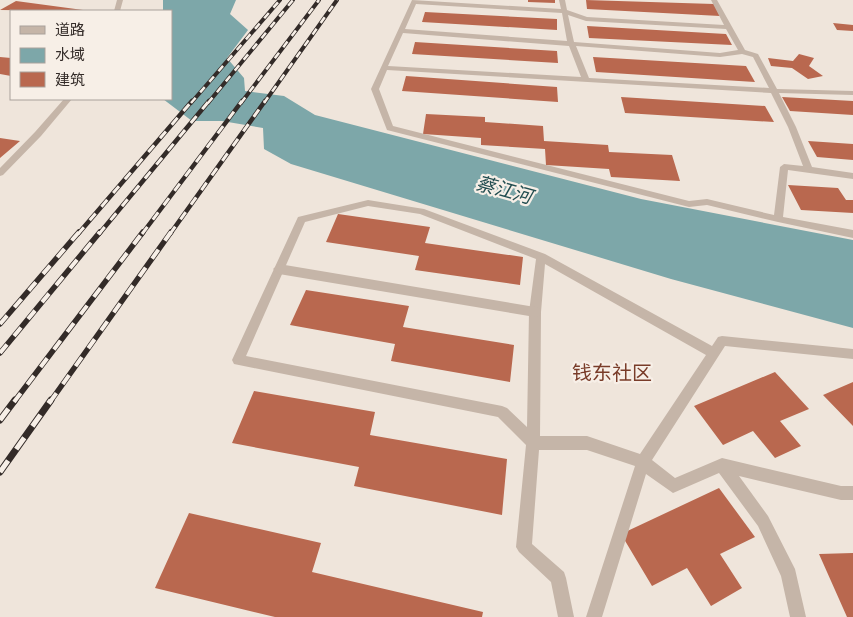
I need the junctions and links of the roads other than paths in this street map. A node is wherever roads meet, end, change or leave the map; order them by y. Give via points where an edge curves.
1 (562, 0) edge
2 (714, 0) edge
3 (414, 1) edge
4 (563, 11) junction
5 (728, 27) junction
6 (401, 32) junction
7 (571, 43) junction
8 (742, 52) junction
9 (384, 68) junction
10 (586, 80) junction
11 (773, 91) junction
12 (853, 93) edge
13 (67, 100) edge
14 (810, 169) junction
15 (0, 173) edge
16 (853, 176) edge
17 (778, 220) junction
18 (853, 234) edge
19 (541, 257) junction
20 (279, 268) junction
21 (535, 312) junction
22 (714, 353) junction
23 (853, 354) edge
24 (533, 443) junction
25 (643, 462) junction
26 (722, 465) junction
27 (853, 493) edge
28 (566, 617) edge
29 (594, 617) edge
30 (798, 617) edge

1 - 4 lane
2 - 5 lane
3 - 4 lane
3 - 6 lane
4 - 5 lane via 586,19
4 - 7 lane
5 - 8 lane
6 - 7 lane
6 - 9 lane
7 - 8 lane via 720,55
7 - 10 lane
8 - 11 lane via 756,55
9 - 10 lane
9 - 17 lane via 374,89 390,128 689,204 707,202
10 - 11 lane
11 - 12 lane
11 - 14 lane
13 - 15 lane
14 - 16 lane
14 - 17 lane via 784,167
17 - 18 lane
19 - 20 lane via 421,211 368,203 302,219
19 - 21 lane
19 - 22 lane
20 - 21 street
20 - 24 lane via 238,360 502,412
21 - 24 lane
22 - 23 lane via 722,342
22 - 25 lane
24 - 25 lane via 587,443
24 - 28 lane via 524,547 558,578
25 - 26 lane via 673,486
25 - 29 lane
26 - 27 lane
26 - 30 lane via 763,521 789,575

